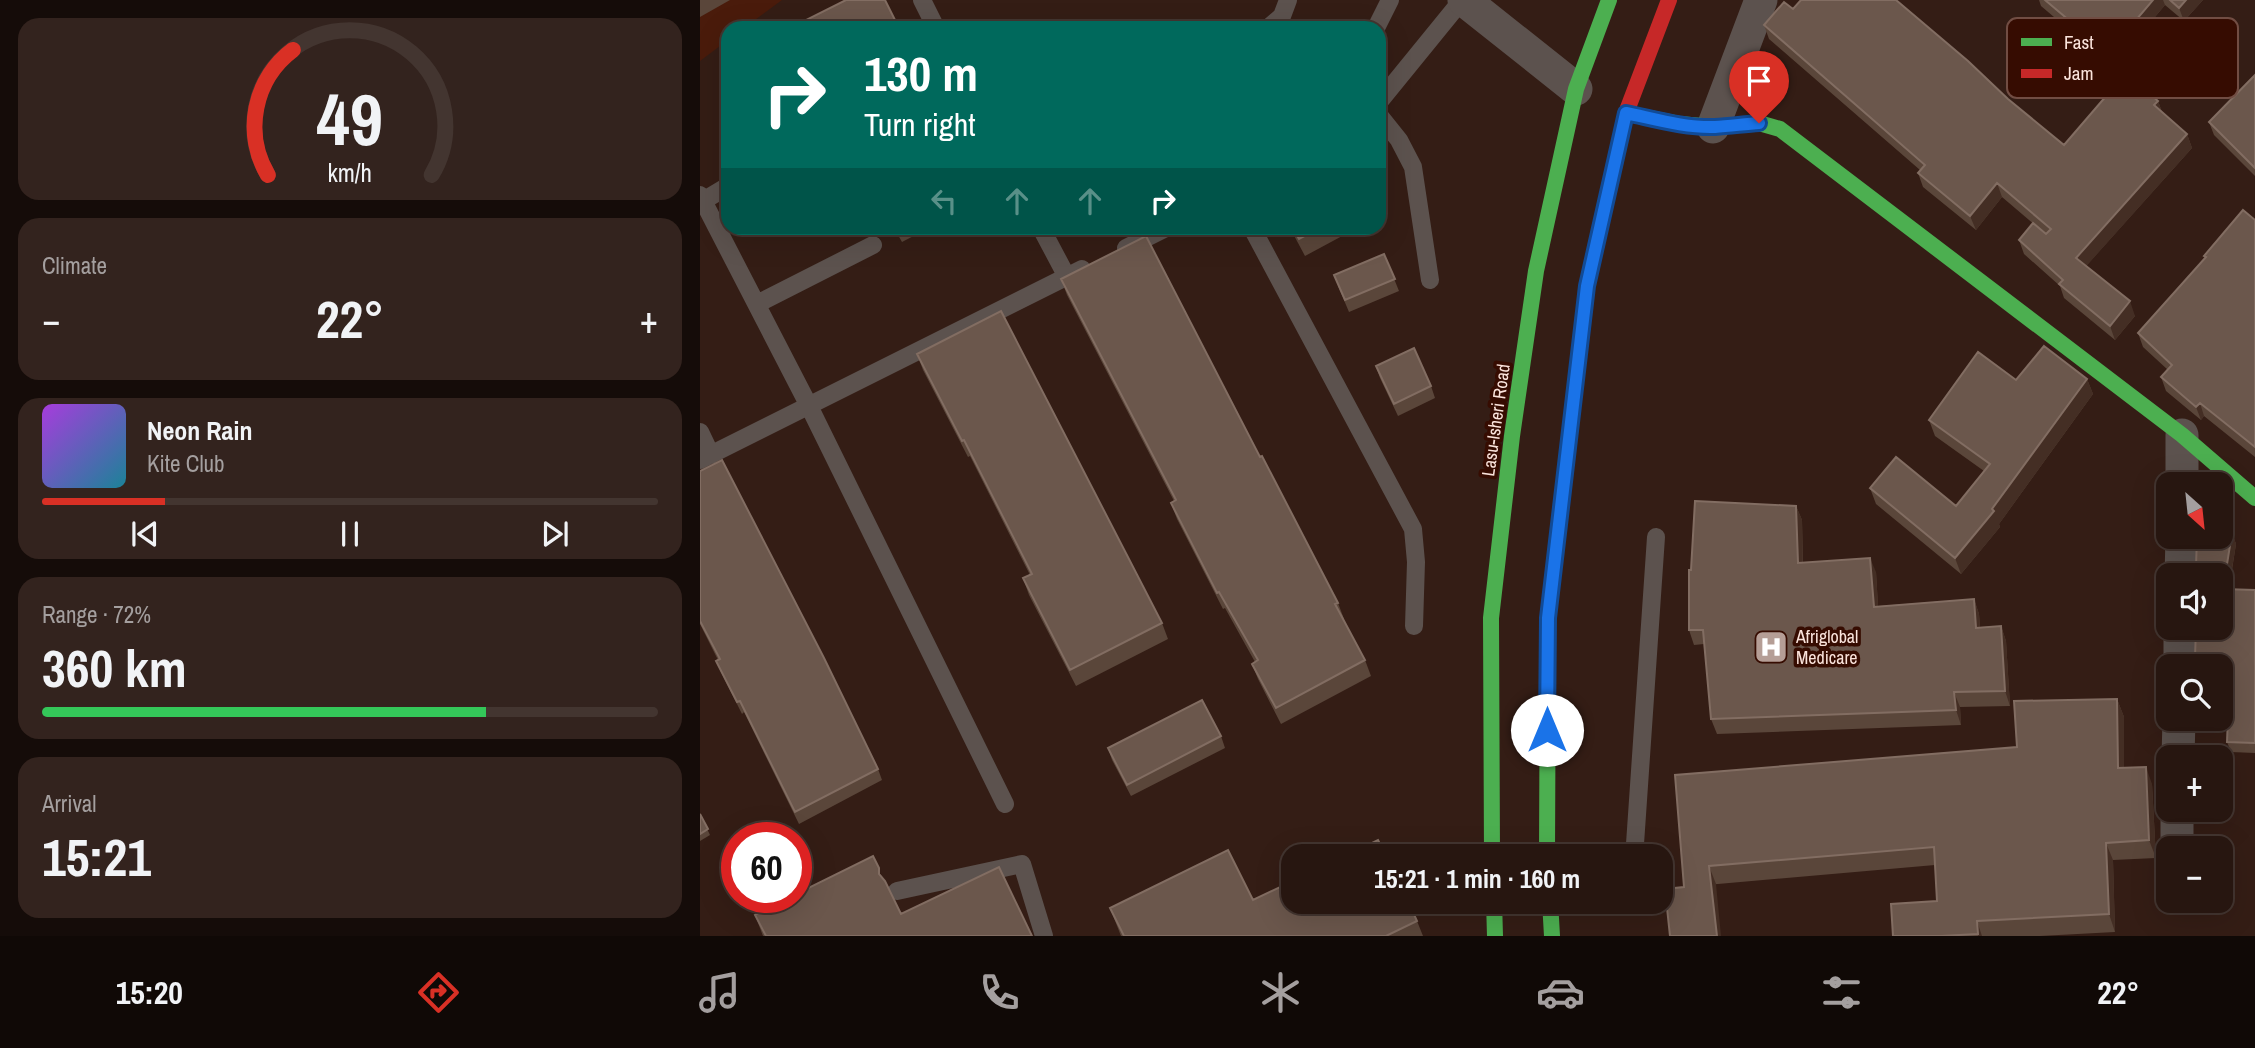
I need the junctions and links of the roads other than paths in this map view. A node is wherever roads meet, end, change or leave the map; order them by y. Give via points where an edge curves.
1 (922, 0) edge
2 (1288, 0) edge
3 (1390, 0) edge
4 (1463, 0) edge
5 (1609, 0) edge
6 (1669, 0) edge
7 (1761, 0) edge
8 (932, 21) edge
9 (1276, 21) edge
10 (1380, 21) edge
11 (1576, 89) junction
12 (1386, 94) edge
13 (1626, 113) junction
14 (1386, 124) edge
15 (1713, 127) junction
16 (721, 189) edge
17 (702, 198) edge
18 (721, 235) edge
19 (721, 235) edge
20 (1045, 235) edge
21 (1151, 235) edge
22 (1256, 235) edge
23 (873, 245) dead end
24 (1116, 252) edge
25 (1091, 264) edge
26 (1067, 277) junction
27 (1430, 281) dead end
28 (757, 304) junction
29 (809, 406) junction
30 (700, 432) edge
31 (2182, 435) junction
32 (705, 458) edge
33 (2182, 472) edge
34 (2255, 498) edge
35 (1656, 537) dead end
36 (1414, 626) dead end
37 (1005, 804) dead end
38 (1492, 844) edge
39 (1547, 844) edge
40 (1635, 844) edge
41 (897, 891) dead end
42 (1494, 914) edge
43 (1551, 914) edge
44 (1044, 936) edge
45 (1495, 936) edge
46 (1552, 936) edge

1 - 8 lane
2 - 9 lane
3 - 10 lane
4 - 11 street
4 - 12 lane
5 - 11 main road, Lasu-Isheri Road
6 - 13 main road
7 - 15 street
11 - 38 main road, Lasu-Isheri Road via 1536,271 1492,605
13 - 15 main road
13 - 39 main road via 1587,286 1548,618
14 - 27 lane via 1413,167
15 - 31 main road via 1759,123 1780,129
16 - 17 lane
17 - 19 lane
18 - 28 lane
20 - 26 lane
21 - 24 lane
22 - 36 lane via 1413,529
23 - 28 lane
25 - 26 lane
26 - 29 lane
28 - 29 lane
29 - 32 lane
29 - 37 lane
30 - 32 lane
31 - 33 street
31 - 34 main road
35 - 40 lane
41 - 44 lane via 1022,864
42 - 45 main road
43 - 46 main road

